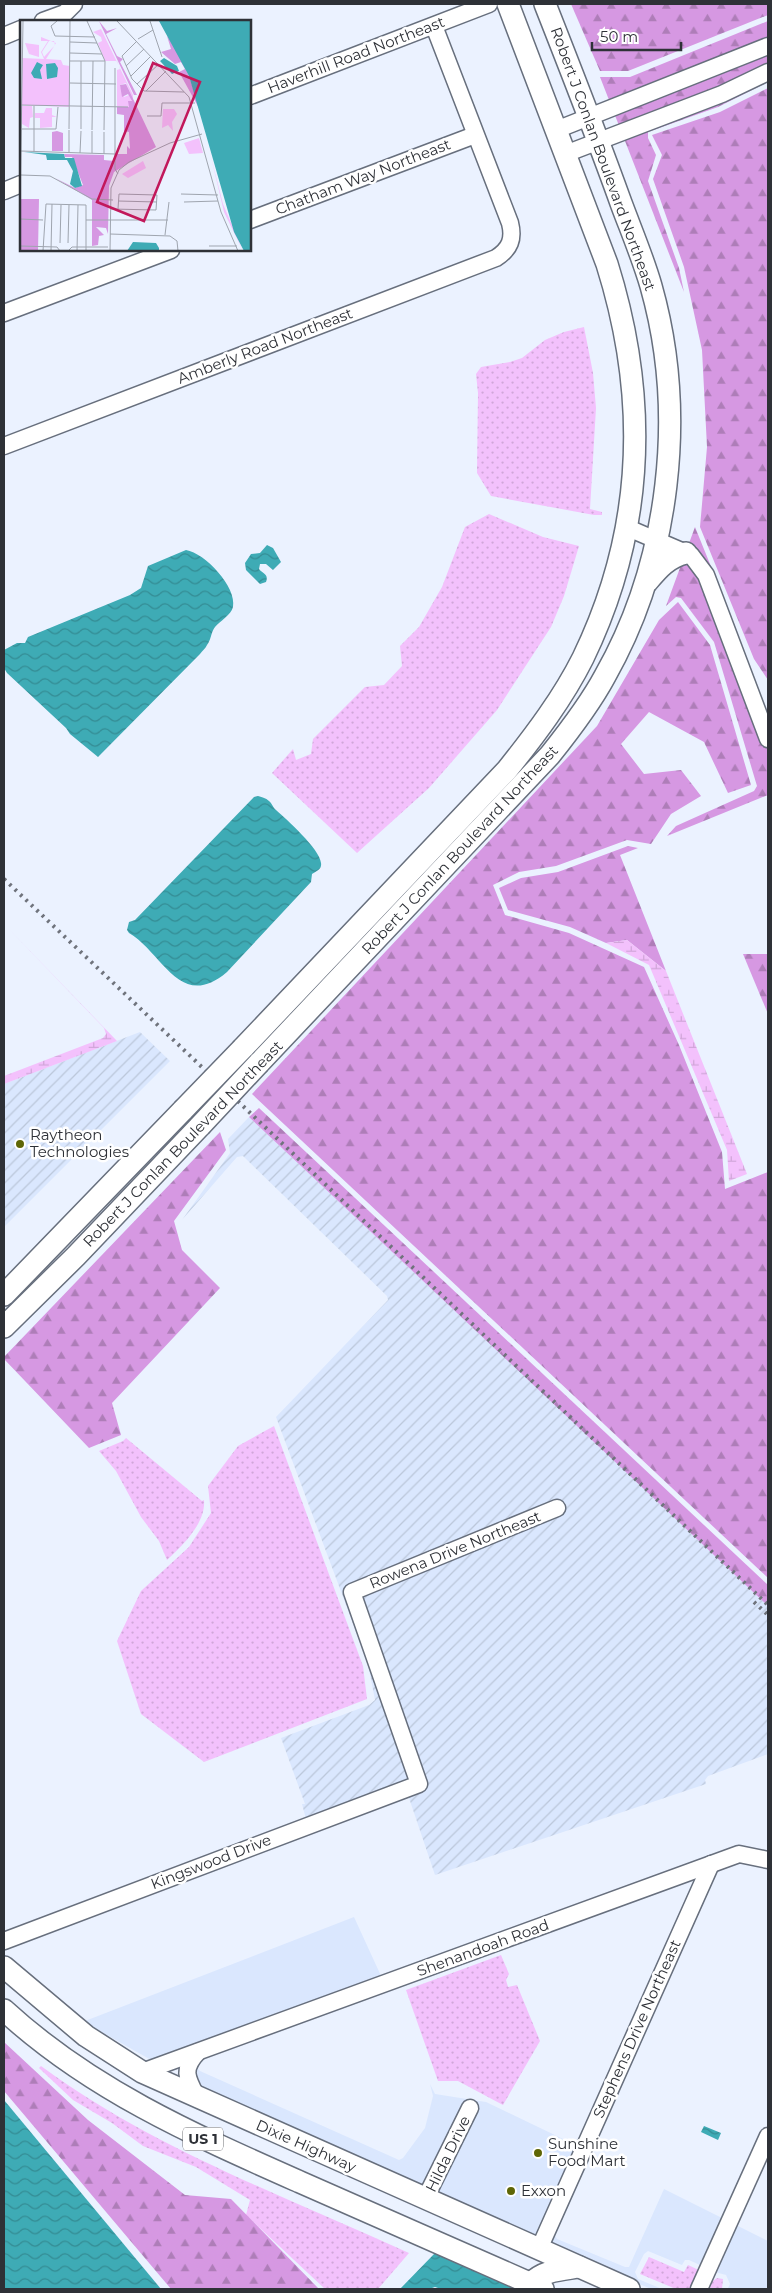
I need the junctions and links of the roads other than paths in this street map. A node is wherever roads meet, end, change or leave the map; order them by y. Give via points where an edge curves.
1 (74, 4) edge
2 (489, 4) edge
3 (508, 4) edge
4 (545, 4) edge
5 (45, 20) edge
6 (434, 26) junction
7 (20, 29) edge
8 (4, 36) edge
9 (768, 46) edge
10 (710, 70) junction
11 (768, 72) edge
12 (722, 94) junction
13 (251, 96) edge
14 (589, 117) junction
15 (556, 130) junction
16 (475, 135) junction
17 (598, 141) junction
18 (565, 154) junction
19 (20, 184) edge
20 (4, 191) edge
21 (251, 220) edge
22 (167, 251) edge
23 (4, 313) edge
24 (4, 446) edge
25 (628, 528) junction
26 (657, 538) junction
27 (686, 553) junction
28 (645, 584) junction
29 (768, 739) edge
30 (4, 1295) edge
31 (4, 1327) edge
32 (557, 1508) dead end
33 (419, 1784) joint
34 (768, 1860) edge
35 (711, 1864) junction
36 (4, 1941) edge
37 (4, 1967) edge
38 (4, 2010) edge
39 (198, 2052) junction
40 (142, 2072) junction
41 (198, 2098) junction
42 (470, 2108) dead end
43 (768, 2136) edge
44 (425, 2199) junction
45 (539, 2249) junction
46 (579, 2267) junction
47 (496, 2269) junction
48 (536, 2286) edge
49 (629, 2289) edge
50 (699, 2289) edge

1 - 5 street via 65,13
2 - 6 street, Haverhill Road Northeast
3 - 15 main road, Robert J Conlan Boulevard Northeast
4 - 14 main road, Robert J Conlan Boulevard Northeast
6 - 13 street, Haverhill Road Northeast
6 - 16 street
7 - 8 street
9 - 10 street
10 - 12 street
10 - 14 street
11 - 12 street
12 - 17 street
14 - 15 street
14 - 17 main road, Robert J Conlan Boulevard Northeast
15 - 18 main road, Robert J Conlan Boulevard Northeast
16 - 21 street, Chatham Way Northeast
16 - 24 street, Amberly Road Northeast via 512,233 508,247 496,258
17 - 18 street
17 - 26 main road, Robert J Conlan Boulevard Northeast via 651,286 663,338 669,397 669,441
18 - 25 main road, Robert J Conlan Boulevard Northeast via 607,264 629,348 636,449
19 - 20 street
22 - 23 street
25 - 26 street
25 - 30 main road, Robert J Conlan Boulevard Northeast, bridge via 602,615 583,659 533,738 507,770
26 - 27 street
26 - 28 main road, Robert J Conlan Boulevard Northeast
27 - 28 main road via 674,555
27 - 29 street via 692,555 706,575
28 - 31 main road, Robert J Conlan Boulevard Northeast, bridge via 606,676 550,755 76,1256
32 - 33 street, Rowena Drive Northeast via 352,1592
33 - 36 street, Kingswood Drive
34 - 35 street, Shenandoah Road via 739,1854
35 - 39 street, Shenandoah Road
35 - 45 street, Stephens Drive Northeast
37 - 40 main road, Dixie Highway / US 1 via 59,2016
38 - 47 main road, US 1 via 87,2075 159,2118
39 - 40 street, Shenandoah Road
39 - 41 street via 189,2062 187,2072
40 - 41 main road, Dixie Highway / US 1
41 - 44 main road, Dixie Highway / US 1
42 - 44 street, Hilda Drive
43 - 50 street
44 - 45 main road, Dixie Highway / US 1
45 - 46 main road, Dixie Highway / US 1
45 - 47 main road via 521,2264
46 - 48 main road via 538,2276
46 - 49 main road, Dixie Highway / US 1
47 - 48 main road, US 1

